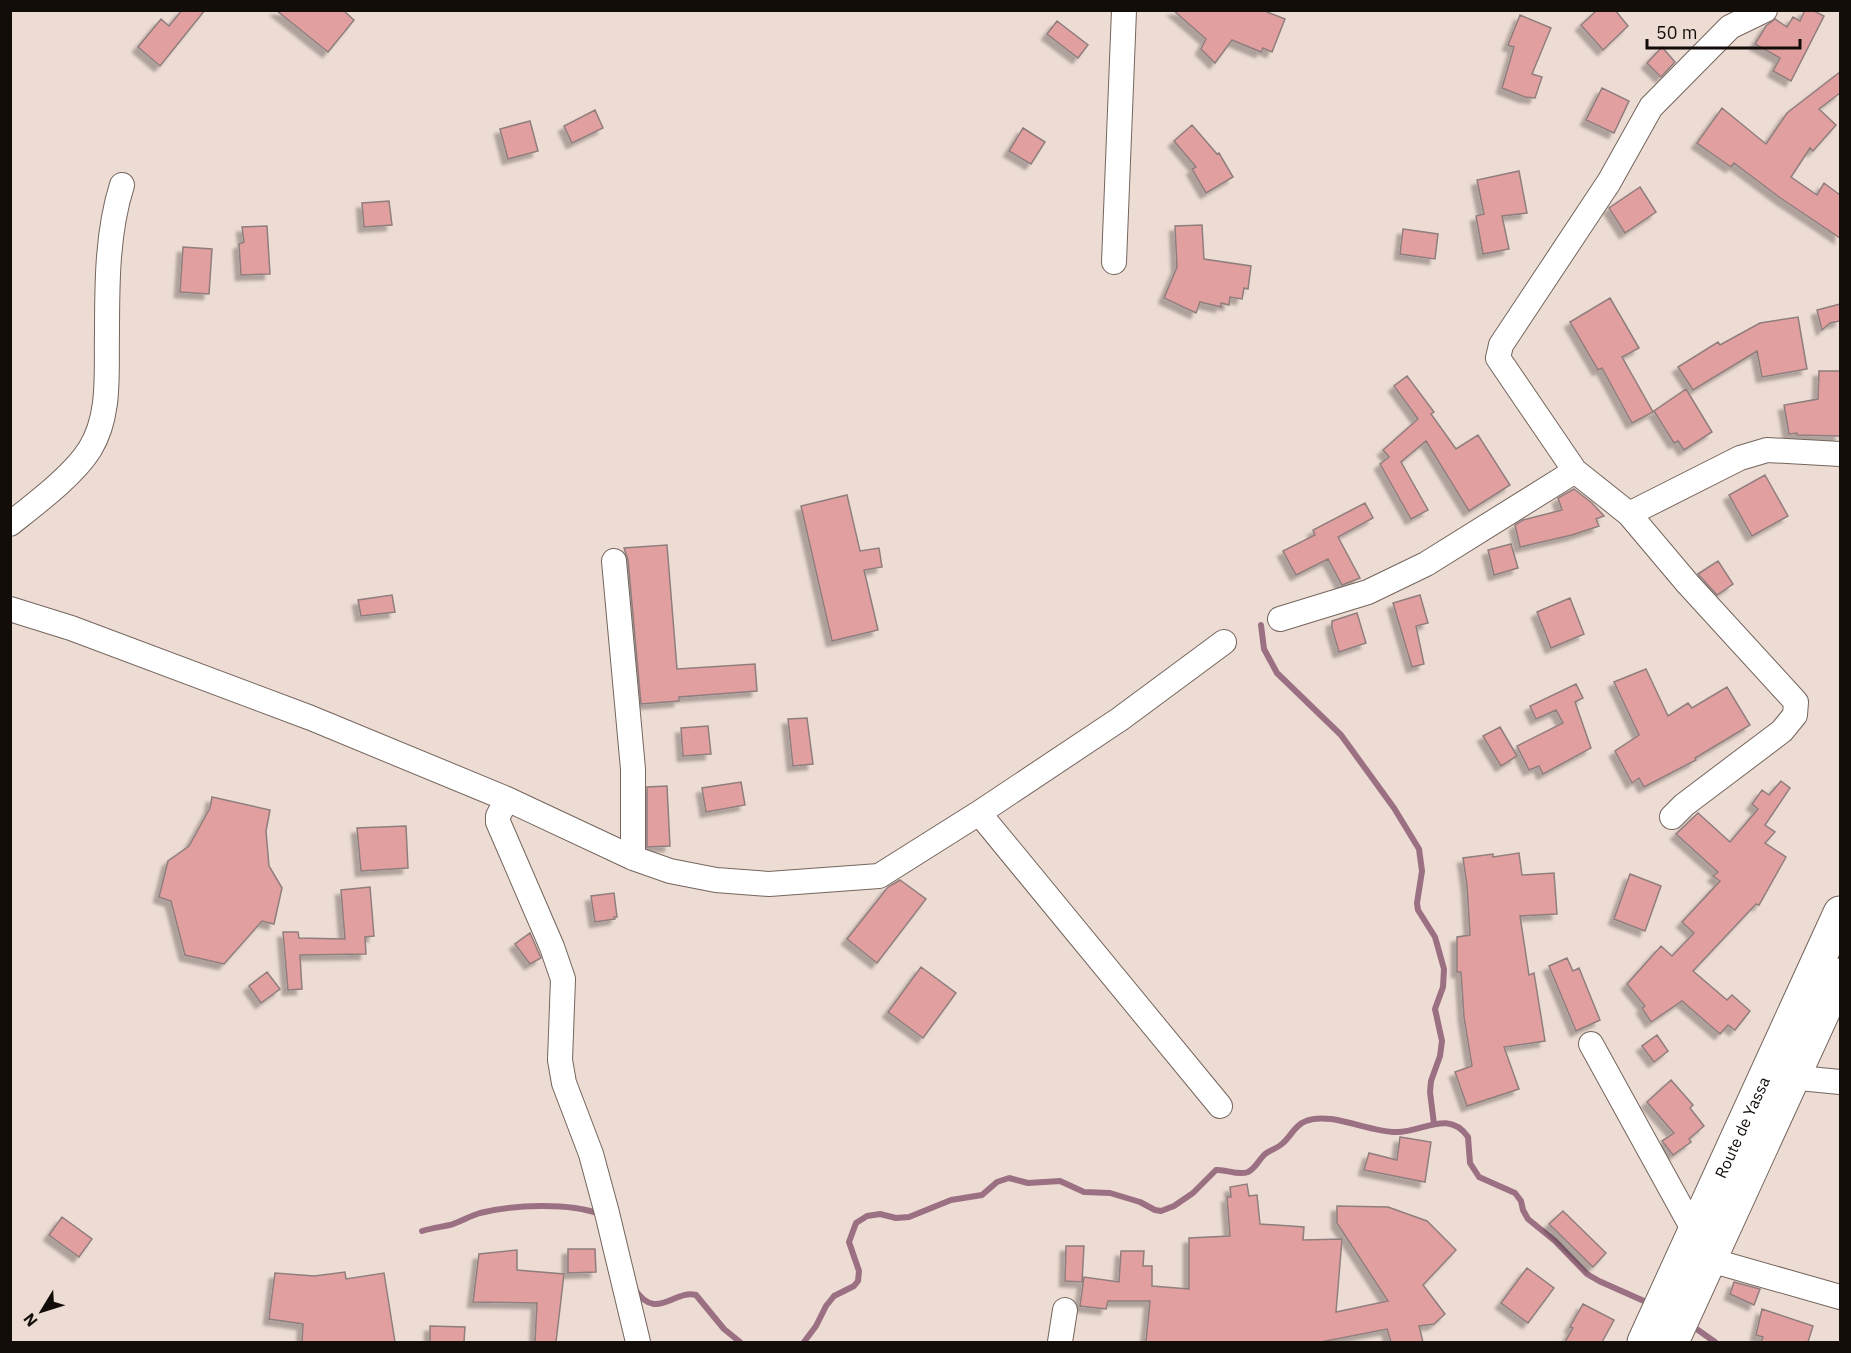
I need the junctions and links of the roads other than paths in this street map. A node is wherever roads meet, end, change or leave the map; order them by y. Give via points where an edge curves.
1 (1124, 10) edge
2 (1765, 10) edge
3 (1725, 19) edge
4 (122, 185) dead end
5 (1114, 262) dead end
6 (1840, 454) edge
7 (1575, 471) junction
8 (1629, 514) junction
9 (10, 524) edge
10 (614, 561) dead end
11 (10, 609) edge
12 (1280, 619) dead end
13 (1224, 642) dead end
14 (507, 799) junction
15 (979, 813) junction
16 (1672, 817) dead end
17 (633, 858) junction
18 (1840, 913) edge
19 (1840, 975) edge
20 (1591, 1044) dead end
21 (1780, 1076) junction
22 (1840, 1082) edge
23 (1220, 1106) dead end
24 (1694, 1231) junction
25 (1710, 1260) junction
26 (1840, 1298) edge
27 (1065, 1310) dead end
28 (638, 1342) edge
29 (1060, 1342) edge
30 (1644, 1342) edge
31 (1672, 1342) edge

1 - 5 street
2 - 3 street
3 - 7 street via 1651,107 1609,182 1501,345 1498,358
4 - 9 street via 116,203 107,286 105,402 100,430 89,451 60,483
6 - 8 street via 1767,450 1740,458
7 - 8 street
7 - 12 street via 1426,564 1368,592
8 - 16 street via 1796,702 1795,715 1782,730
10 - 17 street via 633,769
11 - 14 street via 311,718
13 - 15 street via 1119,719
14 - 17 street
14 - 28 street via 498,822 562,979 560,1060 564,1083 591,1154
15 - 17 street via 879,876 770,885 670,871
15 - 23 street
18 - 21 main road, Route de Yassa
19 - 21 main road, Route de Yassa
20 - 24 street
21 - 22 street
21 - 24 main road, Route de Yassa
21 - 25 main road, Route de Yassa
24 - 25 street
24 - 30 main road, Route de Yassa
25 - 26 street
25 - 31 main road, Route de Yassa
27 - 29 street

